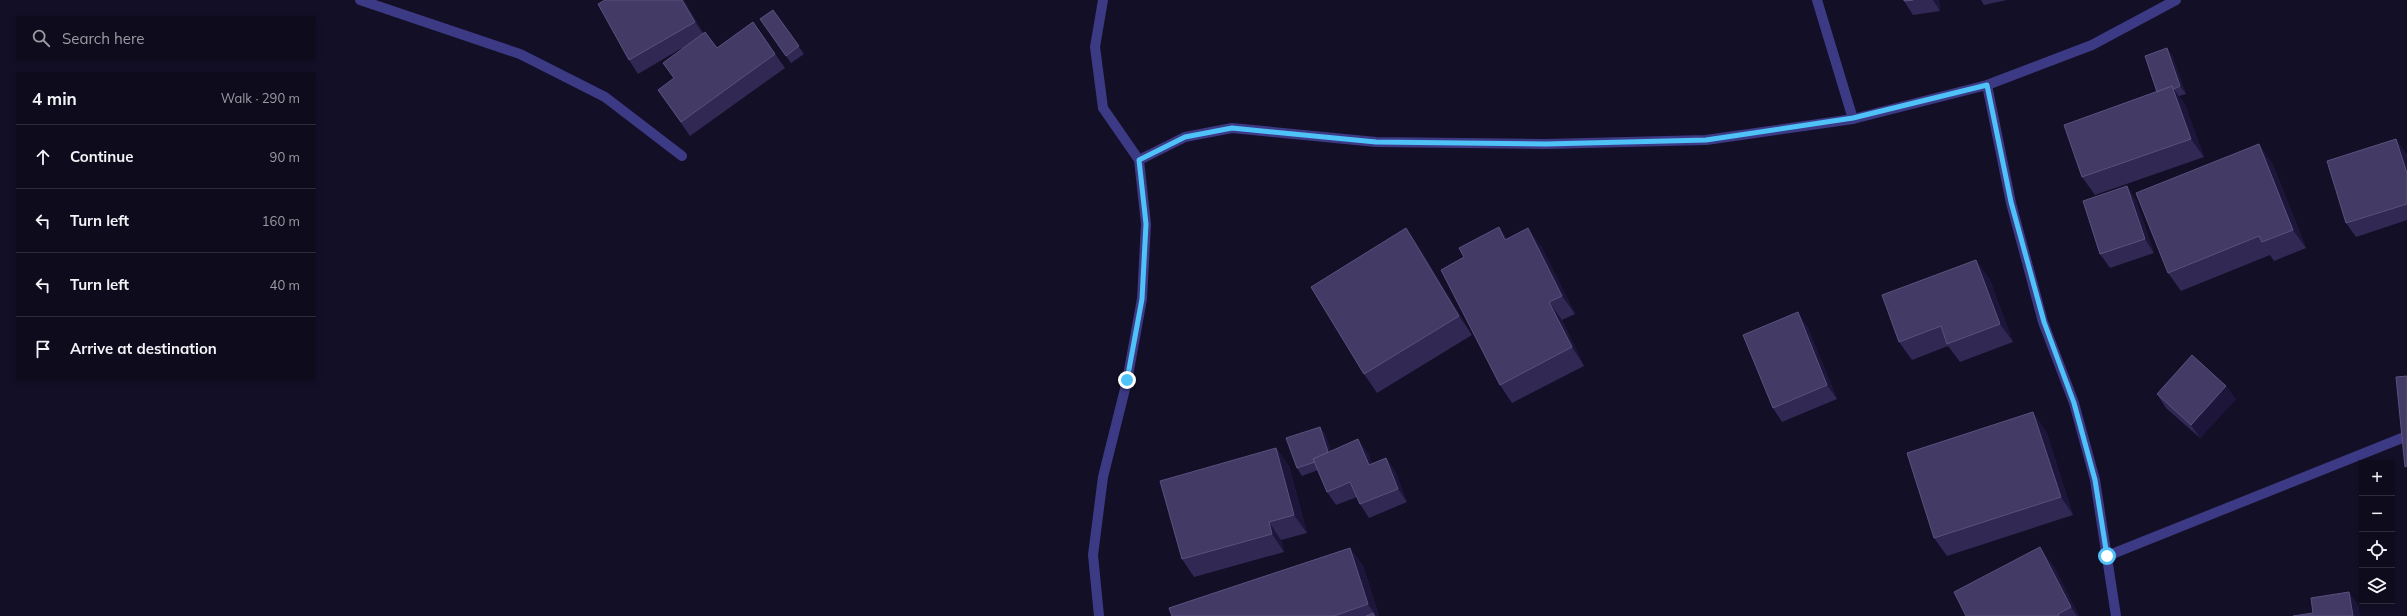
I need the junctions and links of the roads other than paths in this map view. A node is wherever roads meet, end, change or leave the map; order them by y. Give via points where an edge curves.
1 (360, 0) edge
2 (1103, 0) edge
3 (1817, 0) edge
4 (2176, 0) edge
5 (1987, 85) junction
6 (1853, 118) junction
7 (682, 156) dead end
8 (1139, 160) junction
9 (2407, 436) edge
10 (2107, 556) junction
11 (1099, 616) edge
12 (2116, 616) edge

1 - 7 street via 520,54 605,97
2 - 8 street via 1095,47 1103,108
3 - 6 street
4 - 5 street via 2092,46
5 - 6 street
5 - 10 street via 2011,202 2041,314 2074,403 2095,480
6 - 8 street via 1706,140 1554,144 1376,142 1232,128 1185,137
8 - 11 street via 1146,224 1142,299 1127,380 1103,477 1093,555
9 - 10 street
10 - 12 street

